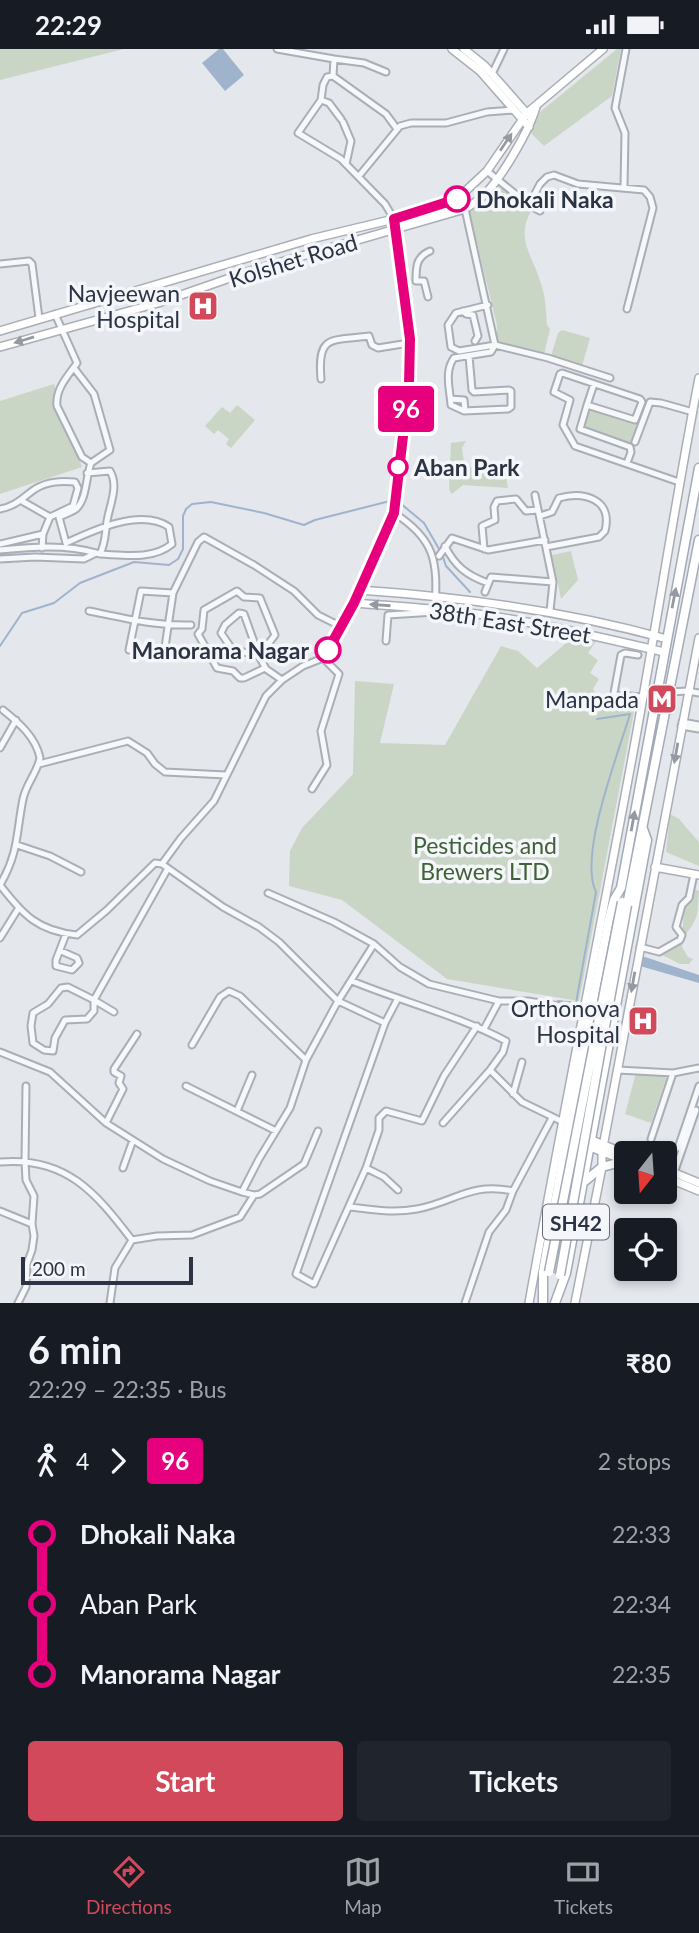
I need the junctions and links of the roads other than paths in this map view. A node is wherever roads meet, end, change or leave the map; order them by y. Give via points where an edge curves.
1 (277, 49) edge
2 (452, 49) edge
3 (464, 49) edge
4 (504, 49) edge
5 (626, 49) edge
6 (599, 50) edge
7 (334, 59) junction
8 (386, 72) dead end
9 (334, 76) junction
10 (490, 77) junction
11 (321, 100) junction
12 (536, 107) junction
13 (514, 110) junction
14 (524, 116) junction
15 (530, 123) junction
16 (397, 129) junction
17 (346, 164) junction
18 (486, 171) junction
19 (359, 176) junction
20 (498, 179) junction
21 (624, 187) junction
22 (529, 205) junction
23 (465, 209) junction
24 (540, 211) dead end
25 (394, 219) junction
26 (395, 230) junction
27 (307, 240) junction
28 (430, 251) dead end
29 (311, 255) junction
30 (240, 260) junction
31 (0, 264) edge
32 (244, 274) junction
33 (416, 281) junction
34 (404, 285) junction
35 (155, 286) junction
36 (428, 297) dead end
37 (158, 303) junction
38 (488, 305) junction
39 (627, 309) dead end
40 (463, 311) junction
41 (55, 314) junction
42 (39, 318) junction
43 (62, 330) junction
44 (0, 331) edge
45 (475, 341) dead end
46 (409, 343) junction
47 (495, 345) junction
48 (0, 347) edge
49 (469, 356) junction
50 (74, 368) junction
51 (610, 378) dead end
52 (699, 378) edge
53 (321, 379) dead end
54 (594, 384) junction
55 (451, 399) junction
56 (587, 405) junction
57 (465, 411) junction
58 (692, 412) junction
59 (580, 429) junction
60 (635, 442) dead end
61 (575, 446) junction
62 (91, 463) junction
63 (627, 463) junction
64 (699, 468) edge
65 (88, 473) junction
66 (679, 482) junction
67 (535, 495) dead end
68 (22, 501) junction
69 (0, 509) edge
70 (394, 513) junction
71 (539, 513) junction
72 (50, 517) junction
73 (106, 525) junction
74 (43, 534) junction
75 (699, 540) edge
76 (0, 544) edge
77 (545, 544) junction
78 (445, 546) junction
79 (38, 548) junction
80 (484, 549) junction
81 (0, 550) edge
82 (98, 554) junction
83 (439, 556) dead end
84 (35, 557) junction
85 (0, 559) edge
86 (553, 582) junction
87 (488, 583) junction
88 (359, 590) junction
89 (485, 592) dead end
90 (173, 593) junction
91 (436, 595) junction
92 (354, 603) junction
93 (89, 611) dead end
94 (435, 611) junction
95 (550, 611) junction
96 (583, 619) junction
97 (135, 621) junction
98 (169, 625) junction
99 (191, 625) dead end
100 (342, 627) junction
101 (580, 632) junction
102 (654, 635) junction
103 (699, 638) edge
104 (667, 639) junction
105 (386, 641) dead end
106 (652, 649) junction
107 (129, 650) dead end
108 (664, 652) junction
109 (164, 654) dead end
110 (638, 655) dead end
111 (259, 656) junction
112 (323, 658) junction
113 (265, 668) junction
114 (282, 680) junction
115 (688, 691) junction
116 (670, 692) junction
117 (699, 693) edge
118 (643, 697) junction
119 (3, 710) dead end
120 (16, 720) junction
121 (681, 724) junction
122 (699, 727) edge
123 (0, 748) edge
124 (39, 764) junction
125 (226, 775) junction
126 (312, 789) dead end
127 (643, 829) junction
128 (17, 845) junction
129 (162, 864) junction
130 (655, 867) junction
131 (167, 870) junction
132 (81, 872) dead end
133 (696, 874) edge
134 (640, 882) junction
135 (651, 885) junction
136 (621, 888) junction
137 (268, 893) dead end
138 (624, 904) junction
139 (18, 909) junction
140 (66, 934) junction
141 (603, 935) junction
142 (0, 938) edge
143 (374, 944) junction
144 (640, 947) junction
145 (61, 951) dead end
146 (352, 981) junction
147 (94, 1000) junction
148 (397, 1000) junction
149 (338, 1001) junction
150 (499, 1001) junction
151 (584, 1010) junction
152 (114, 1012) dead end
153 (385, 1023) junction
154 (477, 1027) junction
155 (484, 1030) junction
156 (137, 1034) dead end
157 (192, 1045) dead end
158 (0, 1052) edge
159 (306, 1060) junction
160 (522, 1062) dead end
161 (580, 1066) junction
162 (699, 1068) edge
163 (620, 1069) junction
164 (490, 1070) junction
165 (604, 1070) junction
166 (673, 1073) junction
167 (252, 1075) dead end
168 (26, 1086) dead end
169 (186, 1086) dead end
170 (699, 1086) edge
171 (513, 1094) junction
172 (696, 1110) dead end
173 (237, 1111) junction
174 (551, 1118) junction
175 (561, 1121) junction
176 (106, 1123) junction
177 (443, 1123) dead end
178 (607, 1128) junction
179 (276, 1131) junction
180 (318, 1131) dead end
181 (567, 1134) junction
182 (651, 1139) dead end
183 (133, 1140) junction
184 (591, 1143) junction
185 (614, 1143) edge
186 (603, 1148) junction
187 (677, 1148) dead end
188 (614, 1153) edge
189 (614, 1153) edge
190 (0, 1162) edge
191 (25, 1162) junction
192 (614, 1162) edge
193 (677, 1164) edge
194 (602, 1167) junction
195 (123, 1168) dead end
196 (366, 1168) junction
197 (677, 1174) edge
198 (584, 1182) junction
199 (677, 1182) edge
200 (699, 1183) edge
201 (398, 1190) dead end
202 (513, 1191) junction
203 (699, 1191) edge
204 (242, 1192) junction
205 (254, 1195) junction
206 (350, 1207) junction
207 (0, 1211) edge
208 (32, 1224) junction
209 (132, 1240) junction
210 (543, 1301) edge
211 (18, 1303) edge
212 (110, 1303) edge
213 (465, 1303) edge
214 (528, 1303) edge
215 (555, 1303) edge
216 (575, 1303) edge

1 - 7 street
2 - 10 street
3 - 10 street
4 - 10 street
5 - 21 street via 615,108 625,133
6 - 12 street, Kolshet Road
7 - 8 street
7 - 9 street
9 - 11 street via 327,77
9 - 16 street via 386,114
10 - 13 street
10 - 14 street
11 - 17 street via 330,103 351,141
11 - 17 street via 298,133
12 - 14 street, Kolshet Road
12 - 15 street, Kolshet Road
13 - 14 street
13 - 16 street via 446,123 411,123
14 - 15 street
18 -> 14 street, Kolshet Road
15 - 20 street, Kolshet Road
16 - 19 street
17 - 19 street
18 - 20 street
18 - 25 street, Kolshet Road via 457,199
19 - 25 street
20 - 22 street
20 - 23 street, Kolshet Road
21 - 22 street via 578,184 554,175 540,184
21 - 39 street via 644,190 653,208
22 - 24 street
23 - 26 street, Kolshet Road
23 - 38 street
25 - 26 street
25 - 27 street, Kolshet Road
26 - 29 street, Kolshet Road
26 - 34 street
27 - 29 street
27 - 30 street, Kolshet Road
28 - 33 street via 416,266
29 - 32 street, Kolshet Road
30 - 32 street
30 - 35 street, Kolshet Road
31 - 42 street via 32,264
32 - 37 street, Kolshet Road
33 - 34 street
33 - 36 street via 424,281
34 - 46 street
35 - 37 street
35 - 41 street, Kolshet Road
37 - 43 street, Kolshet Road
38 - 40 street
38 - 47 street
40 - 45 street via 473,315
40 - 47 street via 448,325 451,347 459,351
41 - 42 street, Kolshet Road
41 - 43 street
42 - 44 street, Kolshet Road
43 -> 48 street, Kolshet Road
43 - 50 street via 77,363
46 - 53 street via 378,348 369,336 329,341 319,358
46 - 70 street via 409,385
47 - 49 street via 491,352
47 - 51 street
49 - 55 street via 450,362
49 - 57 street via 472,390 509,390 511,407
50 - 62 street via 58,390 57,406 82,457
50 - 62 street via 94,394 110,450
52 - 58 street
54 - 56 street
54 - 56 street via 640,399 641,405 635,420
54 - 61 street via 560,374 554,392 570,400 563,425
55 - 57 street via 454,408
55 - 57 street via 464,400
56 - 59 street
58 - 60 street via 650,403
58 - 66 street
59 - 61 street
59 - 63 street via 630,447
61 - 63 street
62 - 65 street
63 - 66 street
104 -> 64 main road, SH42
65 - 73 street via 110,471 114,478
65 - 73 street via 79,505 59,517 66,543
66 - 102 street
67 - 71 street
68 - 69 street
68 - 72 street
68 - 72 street via 35,489 56,481 75,481 74,506
70 - 88 street
70 - 91 street via 424,537 435,564
71 - 77 street
71 - 77 street via 552,512 559,498 580,494 590,497 605,513 605,531 599,537
71 - 80 street via 526,510 516,499 497,501 495,520 482,526
72 - 74 street
73 - 82 street via 106,540
73 - 82 street via 153,519 169,527 172,544 163,552 147,555
74 - 76 street
74 - 79 street
75 - 116 main road, SH42
77 - 80 street
77 - 86 street
78 - 80 street via 455,538
78 - 83 street
78 - 87 street via 461,569
79 - 81 street
79 - 82 street
79 - 84 street
82 - 84 street via 83,559
84 - 85 street
86 - 87 street via 491,577
86 - 95 street
87 - 89 street
88 - 91 street, 38th East Street
88 - 92 street
90 - 97 street via 141,591
90 - 98 street
90 - 100 street via 198,542 205,537
91 - 94 street
91 - 95 street, 38th East Street
94 -> 92 street, 38th East Street
92 - 100 street
93 - 97 street
94 - 101 street, 38th East Street
94 - 105 street via 388,615
95 - 96 street, 38th East Street
96 - 101 street
96 - 102 street, 38th East Street
97 - 98 street
97 - 107 street
98 - 99 street
98 - 109 street
100 - 112 street
101 - 106 street, 38th East Street
102 - 104 street, 38th East Street
102 - 106 street
103 - 115 street
104 - 108 main road, SH42
106 - 108 street, 38th East Street
106 - 118 street
136 -> 108 main road, SH42
110 - 118 street via 621,655 614,692 622,697
111 - 111 street via 235,651 221,633 239,613 244,614
111 - 113 street
111 - 113 street via 275,635 260,598 244,597 237,591 204,610 198,634 217,668 244,678
112 - 114 street
112 - 126 street via 339,674 321,731 327,765
113 - 114 street
114 - 125 street via 266,696
115 - 116 street
115 - 117 street
115 - 121 street
116 - 127 main road, SH42
118 - 141 street
119 - 120 street
120 - 123 street
120 - 124 street via 39,751
121 - 122 street
121 -> 130 street
124 - 125 street via 128,741 165,772
124 - 128 street via 23,799
125 - 129 street via 214,801
127 - 134 main road, SH42 via 647,840
127 - 138 main road
128 - 132 street
128 - 139 street via 0,885
129 - 131 street
129 - 140 street via 155,863 83,931
130 - 133 street
130 - 135 street
131 - 147 street
131 - 149 street via 279,941
133 - 144 street via 676,927 680,940 657,952
134 - 135 main road
134 - 165 main road, SH42
135 - 144 street
136 - 138 main road
136 - 141 main road, SH42
137 - 143 street
138 - 210 main road, bridge
138 - 215 main road, bridge
139 - 140 street via 32,922
139 - 142 street
140 - 145 street
141 - 151 street
141 - 161 main road, SH42
143 - 146 street
143 - 150 street via 429,984
144 -> 163 street
146 - 148 street
146 - 149 street
147 - 147 street via 61,988 33,1013 33,1043 53,1051 63,1022 87,1019 94,1011
147 - 152 street
148 - 153 street
148 - 154 street
149 - 153 street
149 - 159 street
150 - 151 street via 528,1000
150 - 155 street
151 - 175 street
153 - 206 street via 296,1274 314,1285
154 - 155 street
154 - 196 street via 444,1076 422,1121 391,1112 379,1118
155 - 164 street via 506,1041
156 - 176 street via 114,1069 121,1076 123,1089
157 - 159 street via 220,997 229,991 240,996
158 - 176 street via 50,1072
159 - 179 street via 290,1108
160 - 171 street
161 - 165 main road
161 - 181 main road, SH42
162 - 166 street
163 - 166 street
163 - 178 street
164 - 171 street
164 - 177 street
165 - 184 main road, SH42
166 - 182 street
167 - 173 street
168 - 191 street
169 - 173 street
170 - 187 street
171 - 174 street
172 - 193 street
173 - 179 street
174 - 175 street
174 - 202 street
175 - 214 street
176 - 183 street
178 - 185 street
178 - 186 street
179 - 204 street
180 - 205 street via 304,1164
181 - 184 street
181 - 210 main road, SH42 via 543,1272
183 - 195 street
183 - 204 street via 198,1175
184 - 186 street
184 - 198 main road, SH42
186 - 188 street
186 - 189 street
186 - 194 street
190 - 191 street
191 - 208 street via 26,1180 34,1196
191 - 209 street via 55,1169 89,1188
192 - 194 main road
194 - 198 main road
194 - 216 street
196 - 201 street
196 - 206 street
197 - 200 street
198 - 215 main road, SH42 via 566,1273
199 - 203 street
202 - 206 street via 480,1188 398,1212
202 - 213 street via 506,1210 489,1232
204 - 205 street
205 - 209 street via 240,1217 192,1235
207 - 208 street
208 - 211 street via 26,1287
209 - 212 street via 116,1268

